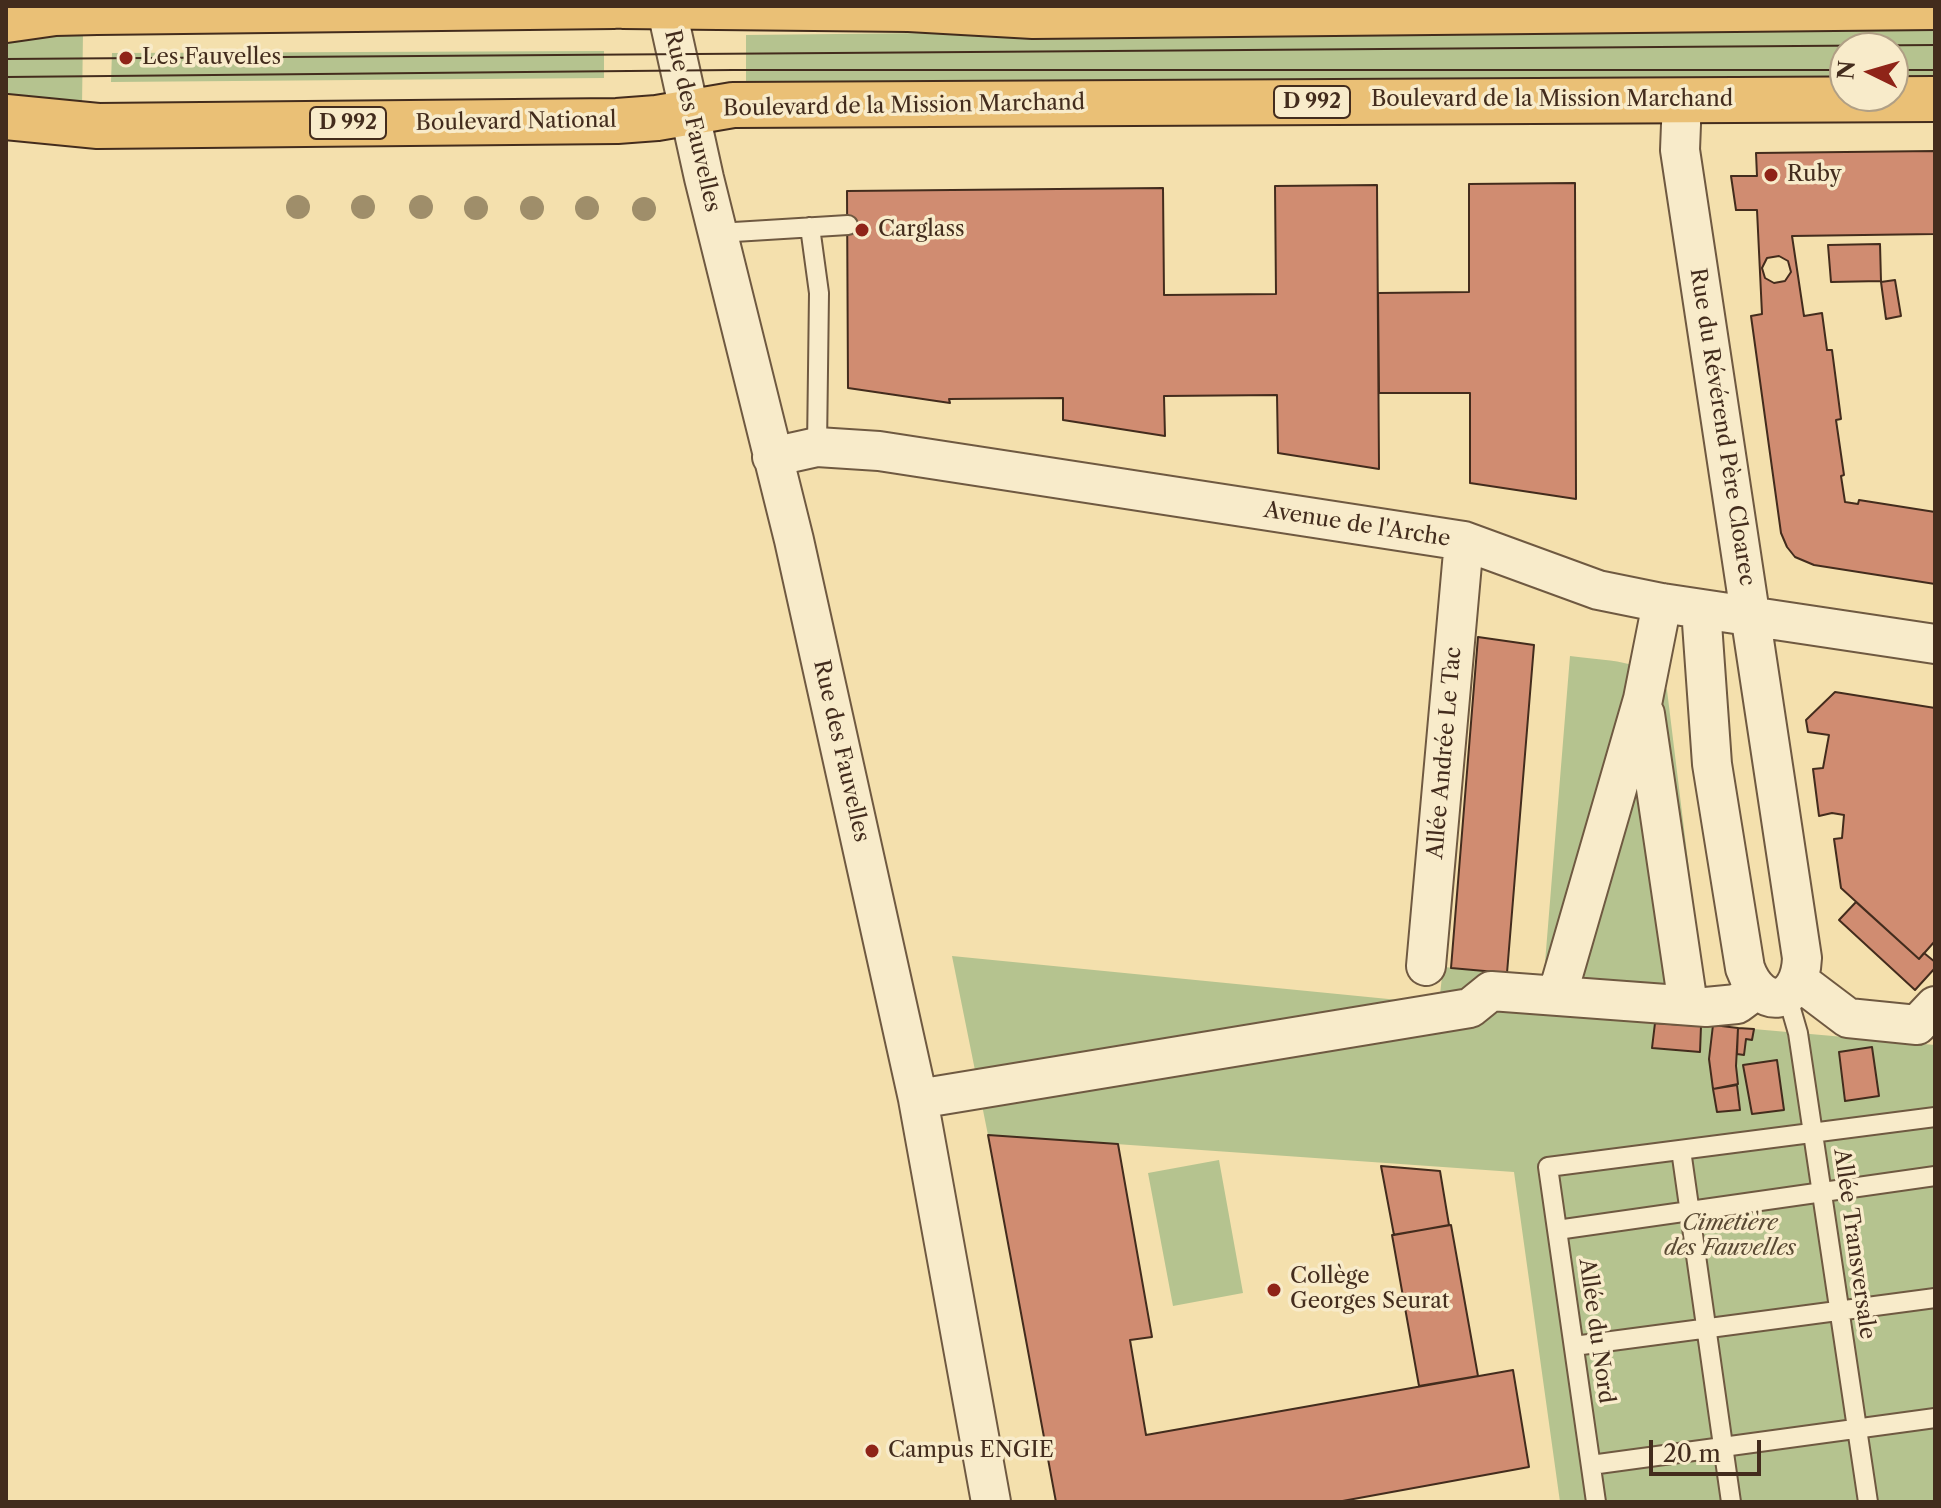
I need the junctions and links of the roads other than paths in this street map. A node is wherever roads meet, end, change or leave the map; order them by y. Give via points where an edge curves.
1 (614, 6) edge
2 (623, 6) edge
3 (666, 6) edge
4 (1935, 7) edge
5 (1050, 11) edge
6 (6, 20) edge
7 (1682, 99) junction
8 (1935, 99) edge
9 (689, 111) junction
10 (6, 117) edge
11 (848, 225) dead end
12 (810, 227) junction
13 (718, 233) junction
14 (817, 447) junction
15 (772, 457) junction
16 (1464, 541) junction
17 (1662, 603) junction
18 (1701, 609) junction
19 (1752, 617) junction
20 (1935, 644) edge
21 (1643, 699) junction
22 (1772, 754) junction
23 (1712, 764) junction
24 (1426, 966) dead end
25 (1781, 988) junction
26 (1557, 996) junction
27 (1688, 1005) junction
28 (1935, 1006) edge
29 (918, 1099) junction
30 (1935, 1117) edge
31 (1813, 1132) junction
32 (1681, 1150) junction
33 (1935, 1176) edge
34 (1822, 1192) junction
35 (1690, 1211) junction
36 (1557, 1230) junction
37 (1935, 1298) edge
38 (1840, 1311) junction
39 (1706, 1329) junction
40 (1574, 1346) junction
41 (1935, 1418) edge
42 (1857, 1429) junction
43 (1723, 1447) junction
44 (1591, 1465) junction
45 (991, 1502) edge
46 (1596, 1502) edge
47 (1731, 1502) edge
48 (1868, 1502) edge

1 - 6 main road via 97,12
2 - 3 main road
3 - 5 main road
3 - 9 street, Rue des Fauvelles
4 - 5 main road
7 - 8 main road, Boulevard de la Mission Marchand / D 992
7 - 9 main road, Boulevard de la Mission Marchand / D 992 via 733,105
7 - 19 street, Rue du Révérend Père Cloarec via 1680,150
9 - 10 main road, Boulevard National / D 992 via 617,121 129,125
9 - 13 street, Rue des Fauvelles
11 - 12 lane
12 - 13 lane
12 - 14 lane via 819,293
13 - 15 street, Rue des Fauvelles
14 - 15 street, Avenue de l'Arche
14 - 16 street, Avenue de l'Arche via 879,451
15 - 29 street, Rue des Fauvelles
16 - 17 street, Avenue de l'Arche via 1598,590
16 - 24 street, Allée Andrée Le Tac
17 - 18 street, Avenue de l'Arche
17 - 21 street
18 - 19 street, Avenue de l'Arche
18 - 23 street
19 - 20 street, Avenue de l'Arche
19 - 22 street, Rue du Révérend Père Cloarec
21 - 26 street
21 - 27 street
22 - 23 street
22 - 25 street, Rue du Révérend Père Cloarec via 1802,958
23 - 25 street via 1745,968
25 - 27 street via 1737,1004
25 - 28 street via 1848,1018 1917,1025
25 - 31 lane, Allée Transversale via 1798,1033
26 - 27 street
26 - 29 street via 1491,991 1470,1008
29 - 45 street, Rue des Fauvelles
30 - 31 lane
31 - 32 lane
31 - 34 lane, Allée Transversale
32 - 35 lane
32 - 36 lane, Allée du Nord via 1548,1167
33 - 34 lane
34 - 35 lane
34 - 38 lane, Allée Transversale
35 - 36 lane
35 - 39 lane
36 - 40 lane, Allée du Nord
37 - 38 lane
38 - 39 lane
38 - 42 lane, Allée Transversale
39 - 40 lane
39 - 43 lane
40 - 44 lane, Allée du Nord
41 - 42 lane
42 - 43 lane
42 - 48 lane, Allée Transversale
43 - 44 lane
43 - 47 lane
44 - 46 lane, Allée du Nord

